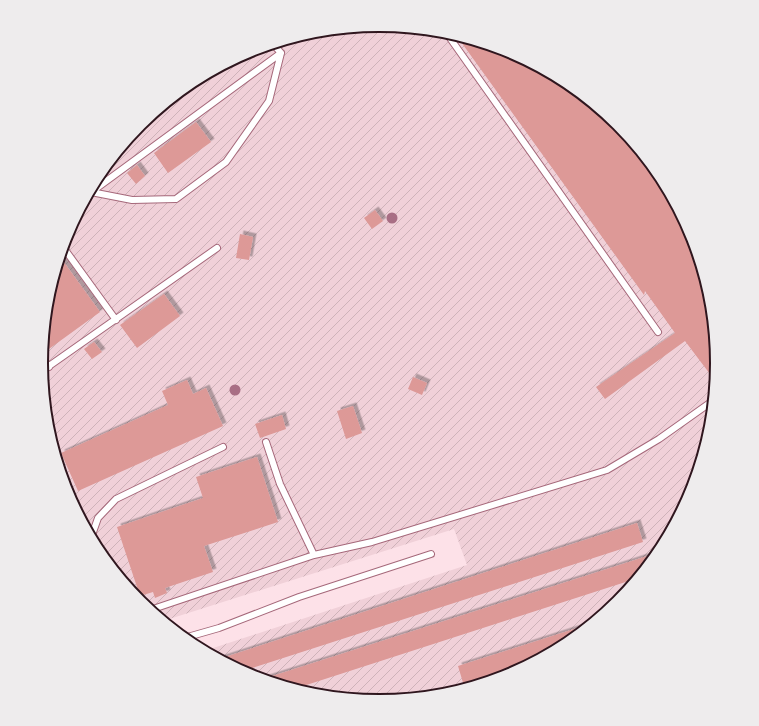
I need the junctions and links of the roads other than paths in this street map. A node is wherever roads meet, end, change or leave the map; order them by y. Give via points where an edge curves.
1 (450, 40) edge
2 (277, 49) edge
3 (281, 53) junction
4 (100, 186) edge
5 (95, 194) edge
6 (217, 248) dead end
7 (67, 253) edge
8 (116, 320) junction
9 (658, 332) dead end
10 (49, 366) edge
11 (708, 404) edge
12 (266, 442) dead end
13 (223, 447) dead end
14 (94, 530) edge
15 (431, 554) dead end
16 (314, 555) junction
17 (157, 608) edge
18 (192, 636) edge

1 - 9 lane
2 - 3 lane
3 - 4 lane
3 - 5 lane via 269,100 226,162 176,198 132,200
6 - 8 lane
7 - 8 lane
8 - 10 lane
11 - 16 lane via 659,439 607,470 379,540
12 - 16 lane via 280,484
13 - 14 lane via 116,499 98,518
15 - 18 lane via 299,597
16 - 17 lane

